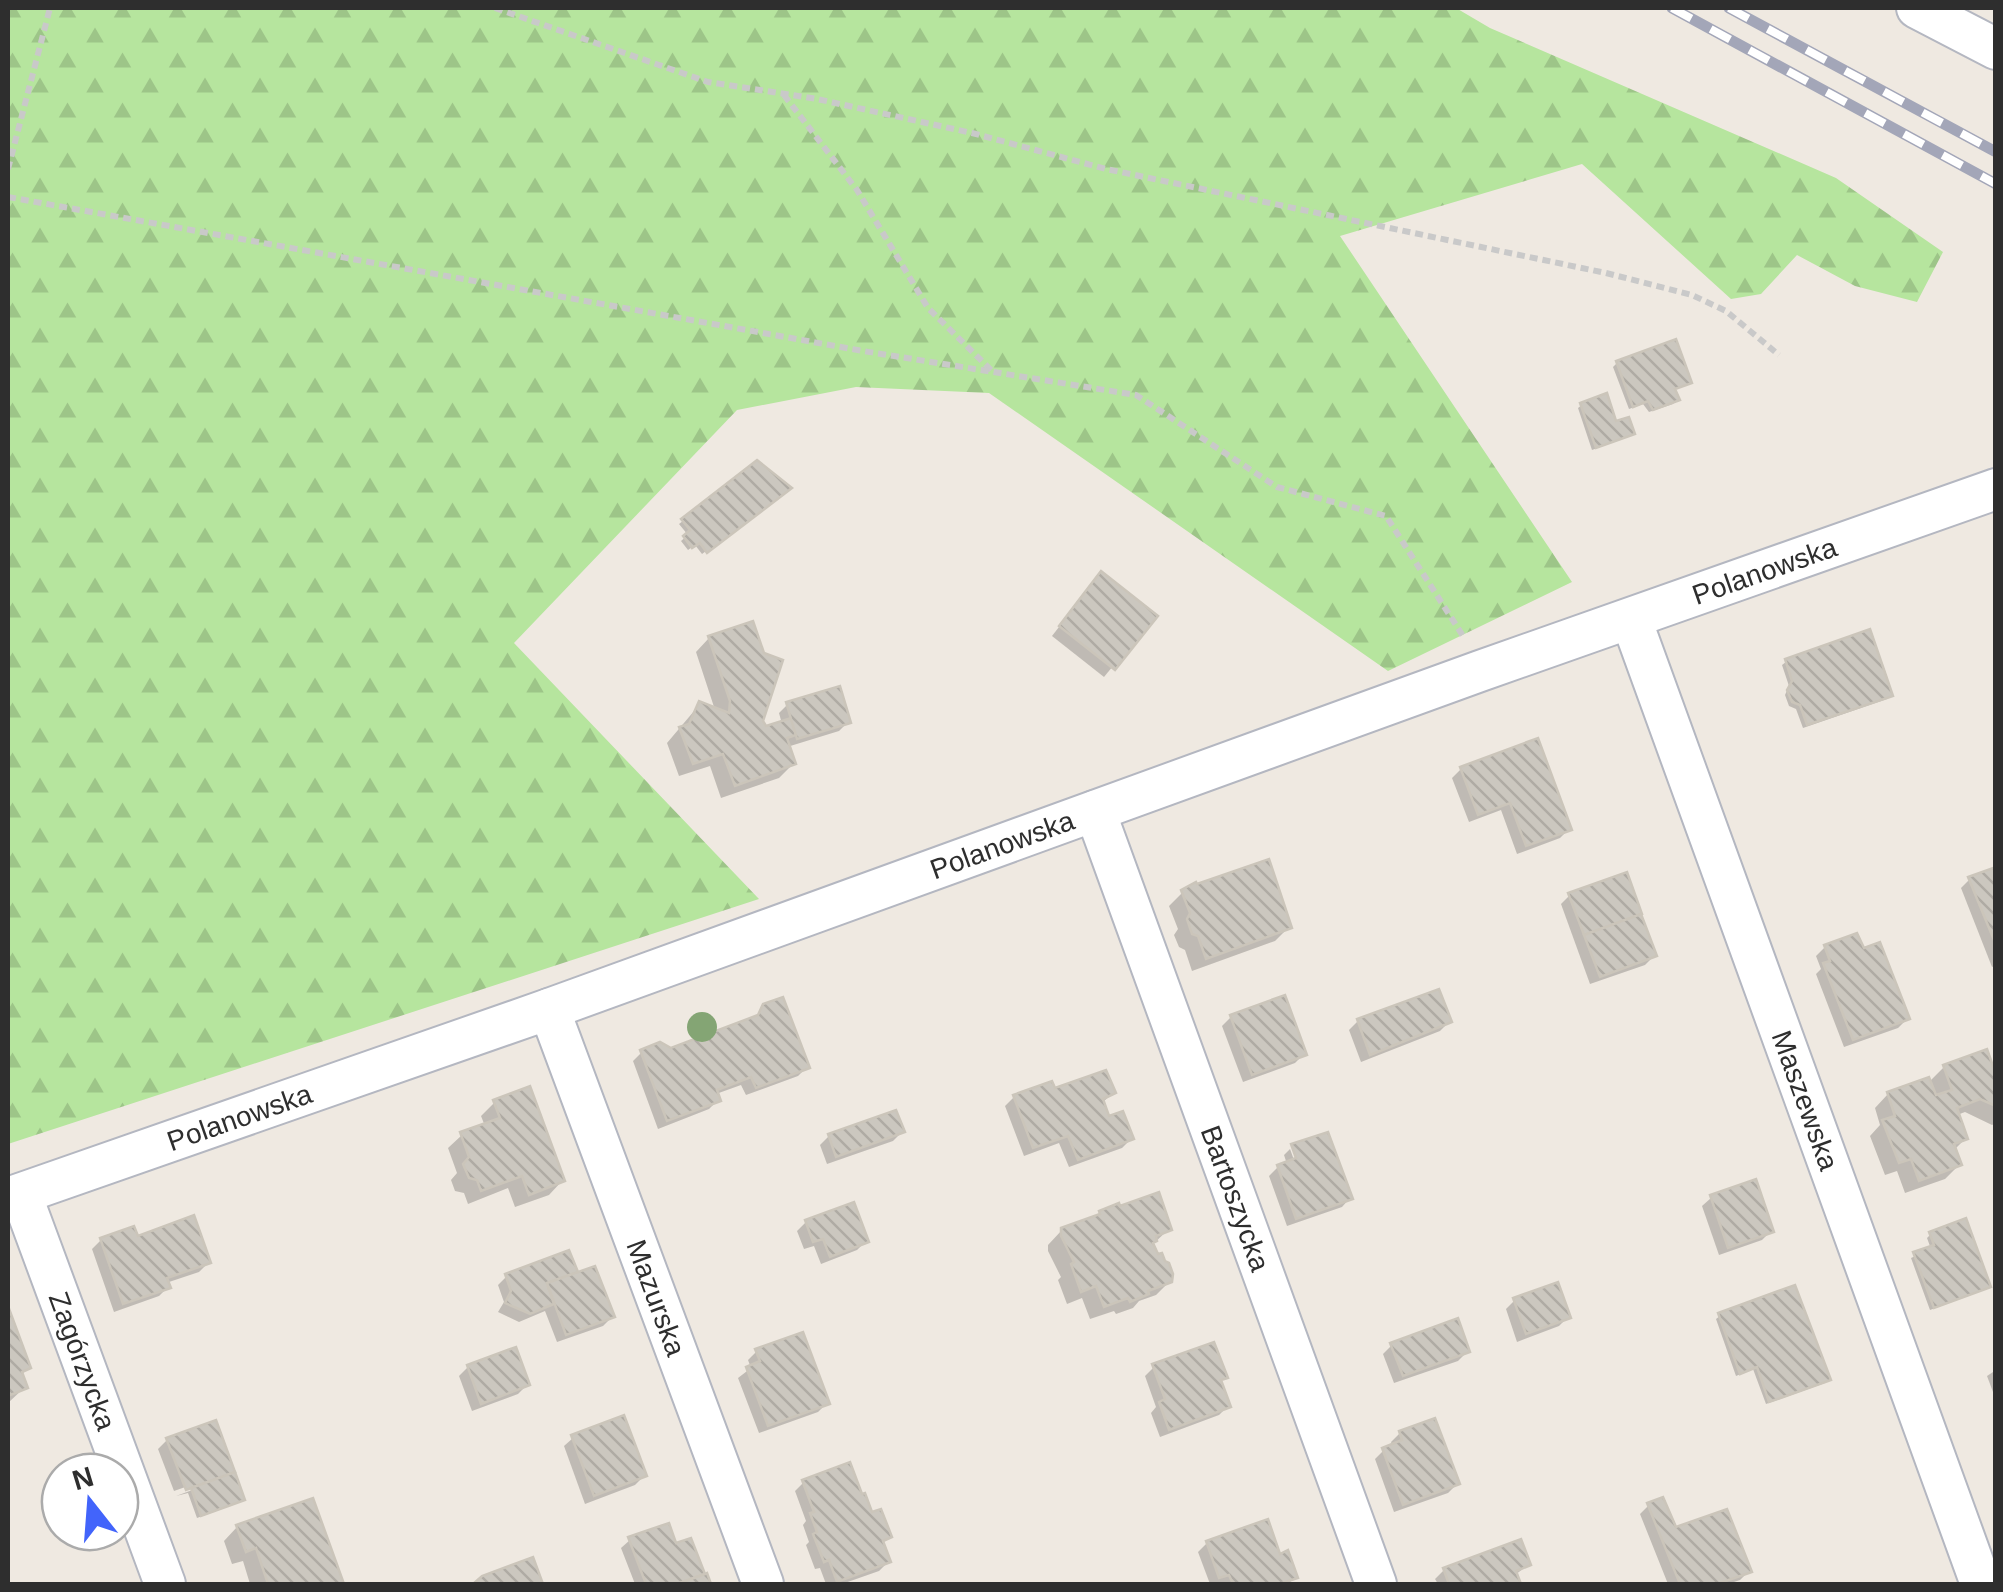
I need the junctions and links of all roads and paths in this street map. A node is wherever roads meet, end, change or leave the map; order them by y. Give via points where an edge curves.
1 (50, 8) edge
2 (495, 8) edge
3 (1917, 8) edge
4 (1996, 49) edge
5 (783, 94) junction
6 (8, 170) edge
7 (8, 198) edge
8 (1780, 355) dead end
9 (993, 372) junction
10 (1996, 490) edge
11 (1630, 619) junction
12 (1480, 671) junction
13 (1095, 812) junction
14 (549, 1010) junction
15 (14, 1196) edge
16 (165, 1584) edge
17 (763, 1584) edge
18 (1376, 1584) edge
19 (1981, 1584) edge

1 - 6 path
2 - 5 path via 708,82
3 - 4 street
5 - 8 path via 972,132 1106,170 1606,273 1726,311
5 - 9 path via 857,190 928,308
7 - 9 path
9 - 12 path via 1136,395 1277,487 1386,516
10 - 11 street, Polanowska
11 - 12 street, Polanowska
11 - 19 street, Maszewska
12 - 13 street, Polanowska
13 - 14 street, Polanowska
13 - 18 street, Bartoszycka
14 - 15 street, Polanowska
14 - 17 street, Mazurska
15 - 16 street, Zagórzycka

